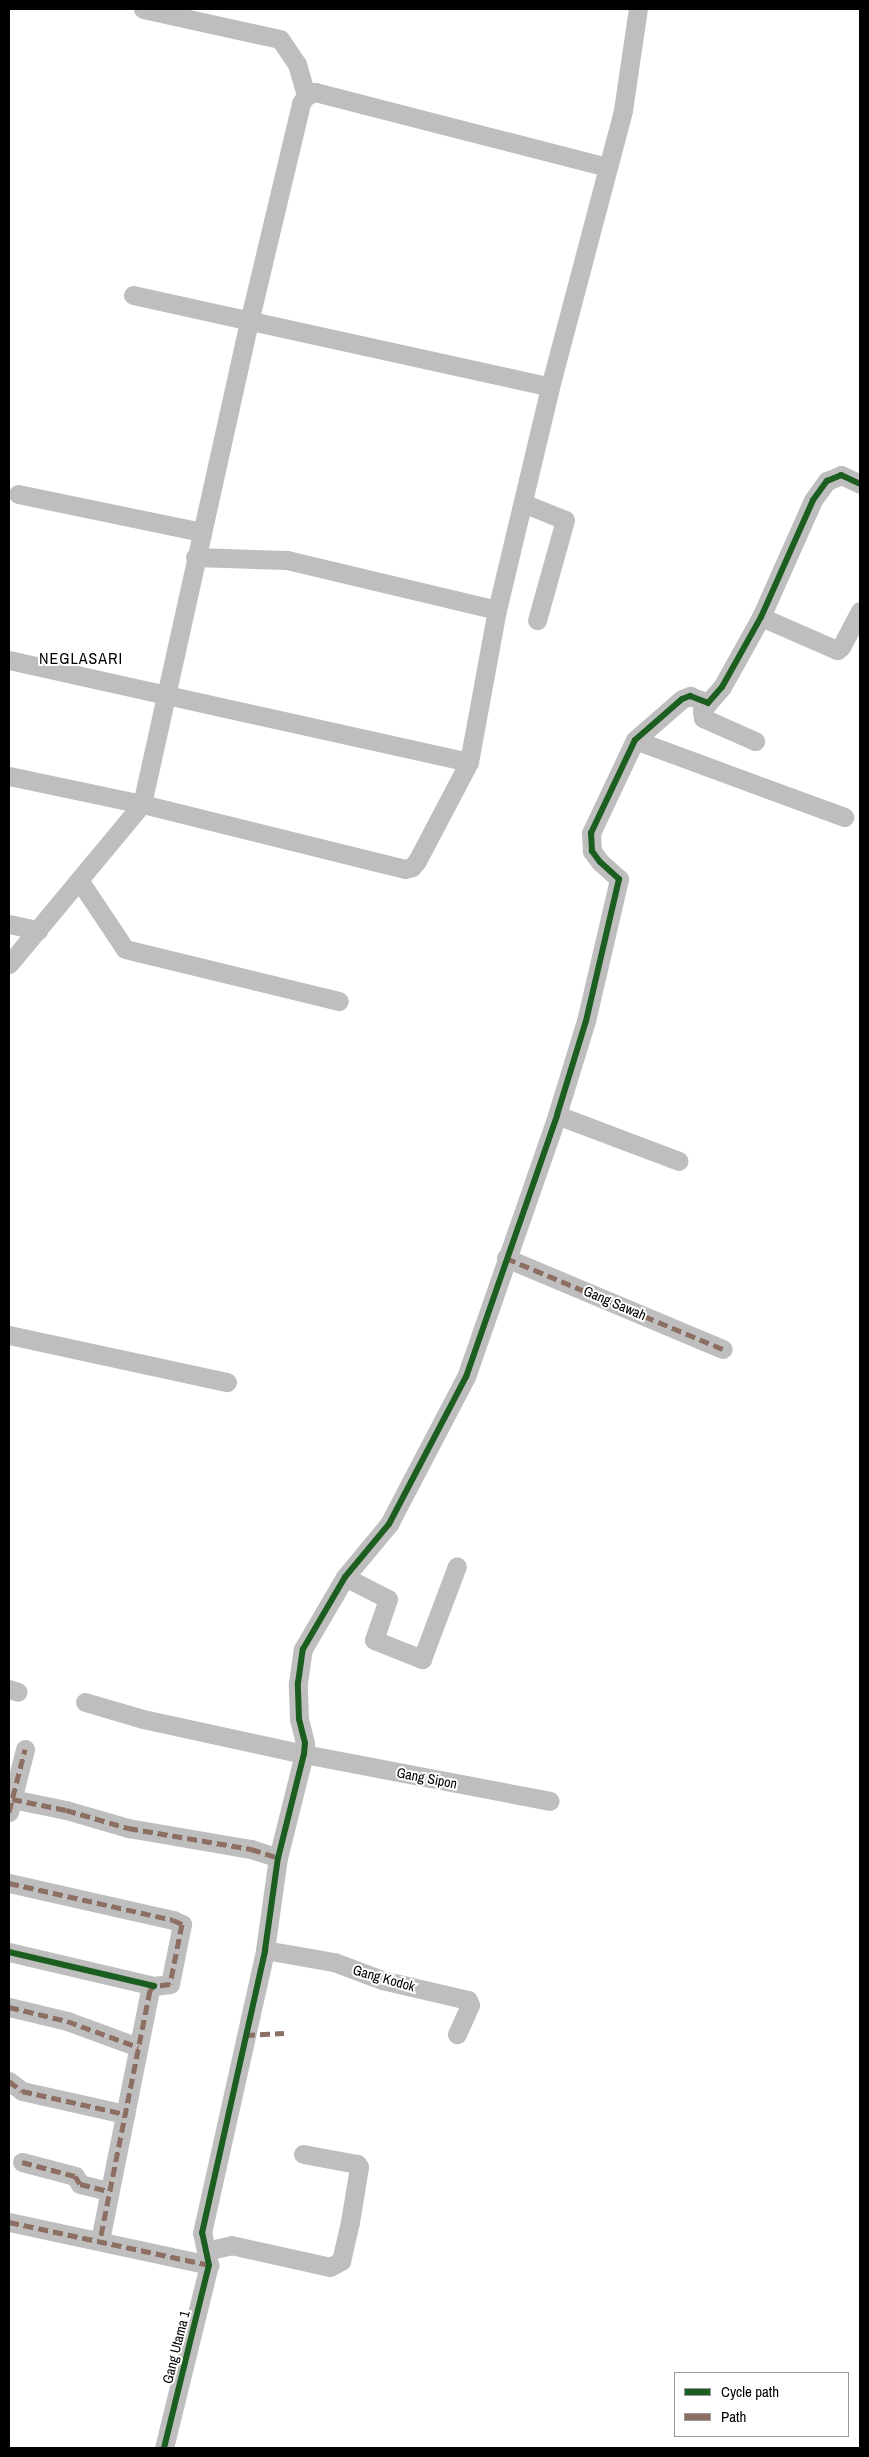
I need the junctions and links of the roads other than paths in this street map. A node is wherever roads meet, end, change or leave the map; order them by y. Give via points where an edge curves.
1 (143, 9) edge
2 (638, 9) edge
3 (306, 96) junction
4 (607, 168) junction
5 (133, 295) dead end
6 (248, 322) junction
7 (550, 386) junction
8 (860, 484) edge
9 (18, 494) dead end
10 (523, 503) junction
11 (201, 532) junction
12 (195, 557) junction
13 (497, 610) junction
14 (860, 611) edge
15 (761, 617) junction
16 (537, 620) dead end
17 (9, 660) edge
18 (165, 694) junction
19 (708, 703) junction
20 (635, 740) junction
21 (755, 741) dead end
22 (469, 762) junction
23 (9, 776) edge
24 (142, 804) junction
25 (844, 818) dead end
26 (79, 880) junction
27 (9, 924) edge
28 (38, 930) junction
29 (9, 964) edge
30 (339, 1001) dead end
31 (557, 1115) junction
32 (679, 1161) dead end
33 (506, 1258) junction
34 (9, 1335) edge
35 (723, 1349) dead end
36 (227, 1382) dead end
37 (457, 1566) dead end
38 (345, 1577) junction
39 (85, 1702) dead end
40 (25, 1749) dead end
41 (304, 1754) junction
42 (550, 1801) dead end
43 (11, 1806) edge
44 (278, 1858) junction
45 (9, 1883) edge
46 (264, 1950) junction
47 (9, 1952) edge
48 (154, 1986) junction
49 (9, 2007) edge
50 (457, 2034) dead end
51 (138, 2047) junction
52 (9, 2081) edge
53 (125, 2114) junction
54 (302, 2154) dead end
55 (22, 2162) dead end
56 (108, 2191) junction
57 (9, 2222) edge
58 (100, 2240) junction
59 (207, 2258) junction
60 (164, 2448) edge

1 - 3 street via 280,39 297,64
2 - 4 street via 623,110
3 - 4 street via 315,92
3 - 6 street via 301,103
4 - 7 street
5 - 6 street
6 - 7 street
6 - 11 street
7 - 10 street
8 - 15 street via 841,475 827,481 813,500
9 - 11 street
10 - 13 street
10 - 16 street via 565,520
11 - 12 street
12 - 13 street via 286,560
12 - 18 street
13 - 22 street
14 - 15 street via 837,650
15 - 19 street via 722,687
17 - 18 street
18 - 22 street
18 - 24 street
19 - 20 street via 690,696 682,699
19 - 21 street via 702,711 703,718
20 - 25 street
20 - 31 street, Gang Utama 1 via 590,833 592,851 619,879 586,1021
22 - 24 street via 417,861 405,869
23 - 24 street
24 - 26 street
26 - 28 street
26 - 30 street via 125,949
27 - 28 street
28 - 29 street
31 - 32 street
31 - 33 street, Gang Utama 1
33 - 35 street, Gang Sawah
33 - 38 street, Gang Utama 1 via 466,1377 389,1524
34 - 36 street
37 - 38 street via 422,1659 374,1640 388,1599
38 - 41 street, Gang Utama 1 via 303,1649 298,1684
39 - 41 street, Gang Sipon via 143,1719
40 - 43 street
41 - 42 street, Gang Sipon
41 - 44 street, Gang Utama 1
43 - 44 street via 66,1810 128,1828 251,1849
44 - 46 street, Gang Utama 1
45 - 48 street via 179,1922 182,1928 170,1984
46 - 50 street, Gang Kodok via 334,1962 382,1980 468,2000 470,2005
46 - 59 street, Gang Utama 1 via 202,2233
47 - 48 street
48 - 51 street via 150,1990
49 - 51 street via 67,2021
51 - 53 street
52 - 53 street via 22,2092
53 - 56 street
54 - 59 street via 359,2167 341,2260 330,2266 231,2246
55 - 56 street via 75,2176 80,2184
56 - 58 street
57 - 58 street
58 - 59 street
59 - 60 street, Gang Utama 1

